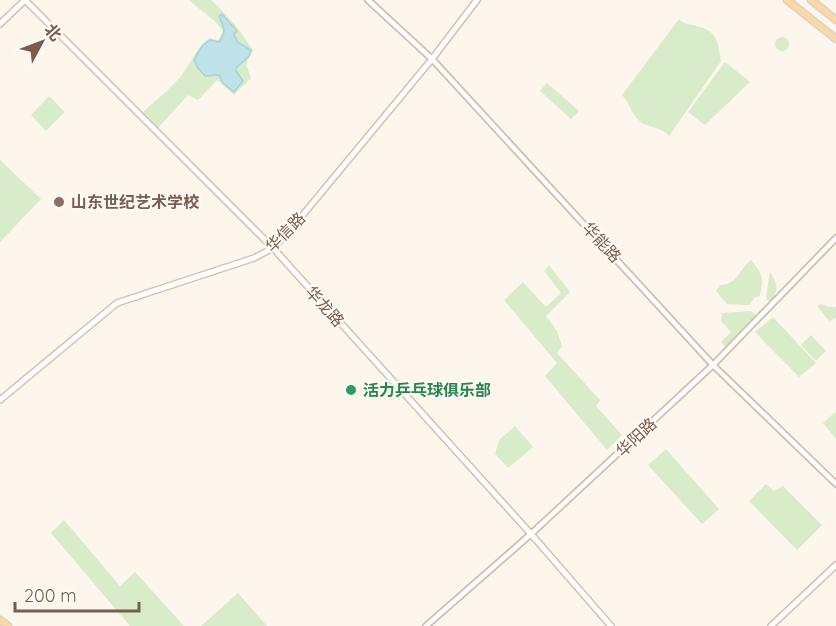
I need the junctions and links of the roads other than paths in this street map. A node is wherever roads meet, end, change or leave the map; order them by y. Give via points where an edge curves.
1 (25, 0) edge
2 (368, 0) edge
3 (477, 0) edge
4 (787, 0) edge
5 (811, 0) edge
6 (836, 20) edge
7 (0, 24) edge
8 (836, 39) edge
9 (432, 59) junction
10 (836, 238) edge
11 (273, 248) junction
12 (713, 365) junction
13 (0, 400) edge
14 (836, 484) edge
15 (531, 534) junction
16 (836, 565) edge
17 (0, 620) edge
18 (8, 626) edge
19 (426, 626) edge
20 (610, 626) edge
21 (771, 626) edge

1 - 7 main road
1 - 11 main road, 华龙路
2 - 9 street, 华能路
3 - 9 main road, 华信路
4 - 8 main road
5 - 6 main road
9 - 11 main road, 华信路
9 - 12 street, 华能路
10 - 12 street, 华阳路
11 - 13 main road, 华信路 via 255,258 117,303
11 - 15 main road, 华龙路
12 - 14 street, 华能路
12 - 15 street, 华阳路
15 - 19 street, 华阳路
15 - 20 main road, 华龙路
16 - 21 main road
17 - 18 main road

